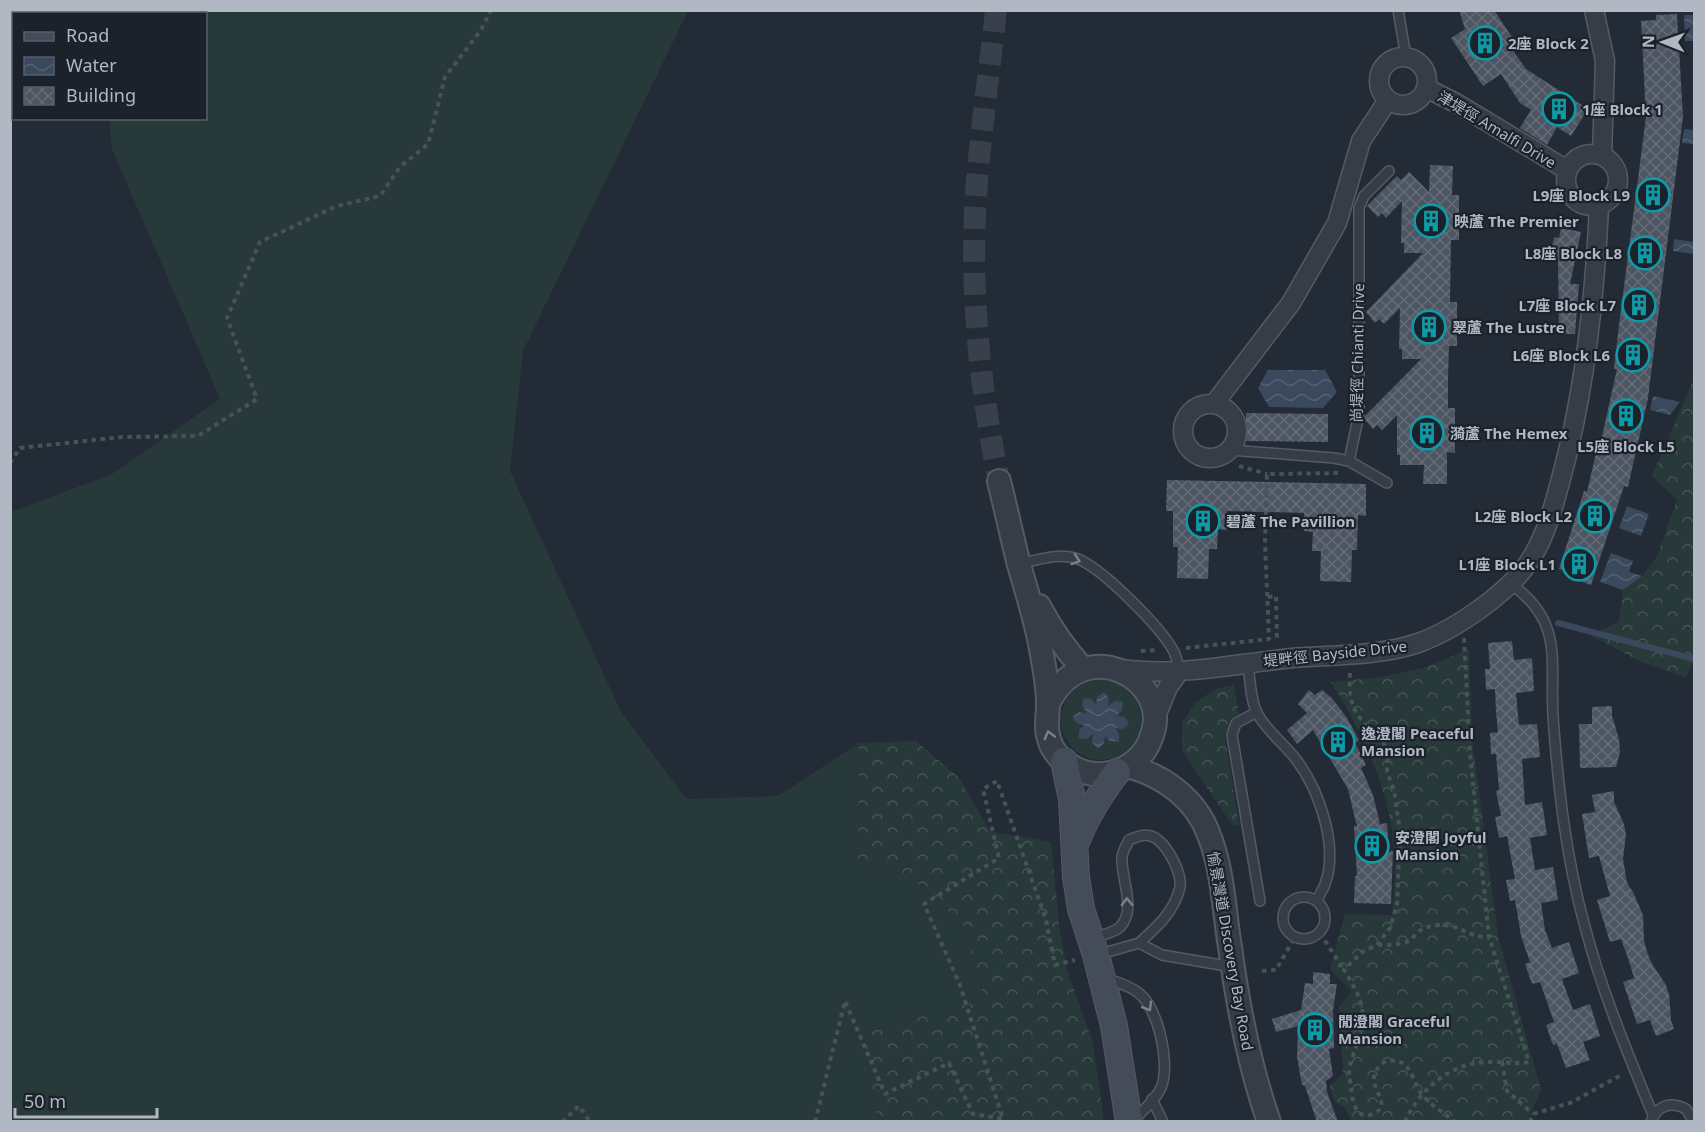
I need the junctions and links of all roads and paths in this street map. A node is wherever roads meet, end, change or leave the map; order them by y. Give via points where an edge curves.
1 (491, 10) edge
2 (1398, 10) edge
3 (1594, 10) edge
4 (1406, 57) junction
5 (1426, 88) junction
6 (1388, 100) junction
7 (1602, 156) junction
8 (1568, 170) junction
9 (1389, 171) dead end
10 (1599, 206) junction
11 (1214, 404) junction
12 (1230, 450) junction
13 (1349, 461) junction
14 (10, 463) edge
15 (999, 481) tunnel mouth
16 (1387, 483) dead end
17 (1019, 564) junction
18 (1511, 584) junction
19 (1268, 597) junction
20 (1464, 620) junction
21 (1277, 639) dead end
22 (1173, 649) junction
23 (1135, 651) dead end
24 (1248, 663) junction
25 (1083, 669) junction
26 (1118, 669) junction
27 (1179, 672) junction
28 (1350, 673) dead end
29 (1048, 704) junction
30 (1257, 712) junction
31 (1154, 726) junction
32 (1064, 761) junction
33 (1123, 769) junction
34 (1176, 790) junction
35 (1076, 843) junction
36 (1260, 901) dead end
37 (1317, 901) junction
38 (1320, 933) junction
39 (1489, 937) junction
40 (1295, 938) junction
41 (1139, 943) junction
42 (1377, 945) junction
43 (1096, 956) junction
44 (1233, 967) junction
45 (1344, 970) junction
46 (1262, 971) dead end
47 (1502, 1062) junction
48 (1635, 1072) junction
49 (1422, 1094) junction
50 (1152, 1099) junction
51 (1533, 1114) junction
52 (1652, 1118) edge
53 (562, 1122) edge
54 (590, 1122) edge
55 (815, 1122) edge
56 (1131, 1122) edge
57 (1163, 1122) edge
58 (1269, 1122) edge
59 (1405, 1122) edge
60 (1455, 1122) edge
61 (1530, 1122) edge
62 (1694, 1122) edge

1 - 14 path via 481,30 445,77 428,144 400,167 380,196 338,206 260,242 227,318 257,399 198,436 122,437 20,448
2 - 4 lane
3 - 7 street via 1605,61
4 - 5 street, 津堤徑 Amalfi Drive via 1425,71
4 - 6 street via 1391,60 1380,72 1379,87
5 - 6 street, 津堤徑 Amalfi Drive via 1410,105 1394,105
5 - 8 street, 津堤徑 Amalfi Drive
6 - 11 street via 1361,141 1337,223 1291,303
7 - 8 street via 1578,158
7 - 10 street via 1614,167 1618,183 1611,198
8 - 10 street via 1567,188 1571,196 1586,206
9 - 13 lane, 尚堤徑 Chianti Drive via 1364,196 1359,208 1359,414
10 - 18 street, 堤畔徑 Bayside Drive via 1576,421 1551,515 1532,558
11 - 12 street via 1234,418 1237,434
11 - 12 street via 1190,412 1183,428 1184,437 1193,452 1201,456 1216,457
12 - 13 lane
13 - 16 lane
13 - 19 path via 1338,475 1267,474
15 - 17 street
17 -> 22 lane via 1058,556 1088,565 1116,587
17 - 25 street via 1053,631
17 - 29 street via 1040,646
18 - 20 street, 堤畔徑 Bayside Drive
18 - 48 lane via 1538,609 1552,642 1556,766 1572,874 1600,979
19 - 21 path via 1276,596
19 - 22 path via 1269,639
20 - 24 street, 堤畔徑 Bayside Drive via 1417,644 1389,650
20 - 39 path via 1470,754
22 - 23 path
22 - 27 lane
24 - 27 street, 堤畔徑 Bayside Drive
24 - 30 lane
25 - 26 street
25 - 29 street via 1055,689
26 - 27 street, 堤畔徑 Bayside Drive
26 - 31 street via 1134,678 1146,692
27 - 31 street via 1168,687
28 - 42 path via 1349,694 1355,712 1368,728 1382,736 1400,832 1397,905 1390,928
32 -> 29 street via 1047,735
30 - 36 lane via 1236,723 1232,735
30 - 37 lane via 1304,771 1319,800 1329,858 1326,883
31 - 33 street via 1146,748
31 - 34 street, 愉景灣道 Discovery Bay Road via 1166,772
32 - 33 street via 1092,774
32 - 35 main road
33 - 34 street, 愉景灣道 Discovery Bay Road via 1152,775
33 - 35 main road via 1099,795
34 - 44 street, 愉景灣道 Discovery Bay Road via 1193,807 1209,833
35 - 43 main road via 1079,898
37 - 38 lane via 1326,920
37 - 40 lane via 1297,898 1286,907 1285,928
38 - 40 lane via 1308,940
38 - 45 path
39 - 42 path via 1477,938 1455,925 1441,925 1428,926 1412,939
39 - 47 path via 1529,1062
40 - 46 path via 1276,970
41 - 43 lane
43 -> 41 lane via 1127,914 1122,855 1129,840 1140,835 1153,837 1166,848 1180,885 1173,906 1158,927
41 - 44 lane via 1162,955
42 - 45 path via 1362,952
43 -> 50 lane via 1150,1005 1165,1067 1162,1087
43 - 55 path via 1055,965 1046,920 997,781 983,789 999,858 924,904 960,985 1003,1119 973,1114 949,1063 885,1094 844,1001
43 - 56 main road via 1114,1026
44 - 58 street, 愉景灣道 Discovery Bay Road via 1243,1033
45 - 49 path via 1361,999 1363,1018 1349,1075 1353,1104 1365,1115 1379,1109 1382,1101 1374,1087 1374,1072 1386,1061 1407,1066
47 - 49 path via 1485,1062 1452,1071
47 - 51 path via 1507,1091
48 - 51 path via 1620,1075 1570,1103
48 - 52 lane
49 - 59 path
49 - 60 path
50 - 56 lane
50 - 57 lane
51 - 61 path
52 - 62 lane via 1664,1106 1679,1106 1686,1109
53 - 54 path via 579,1106

